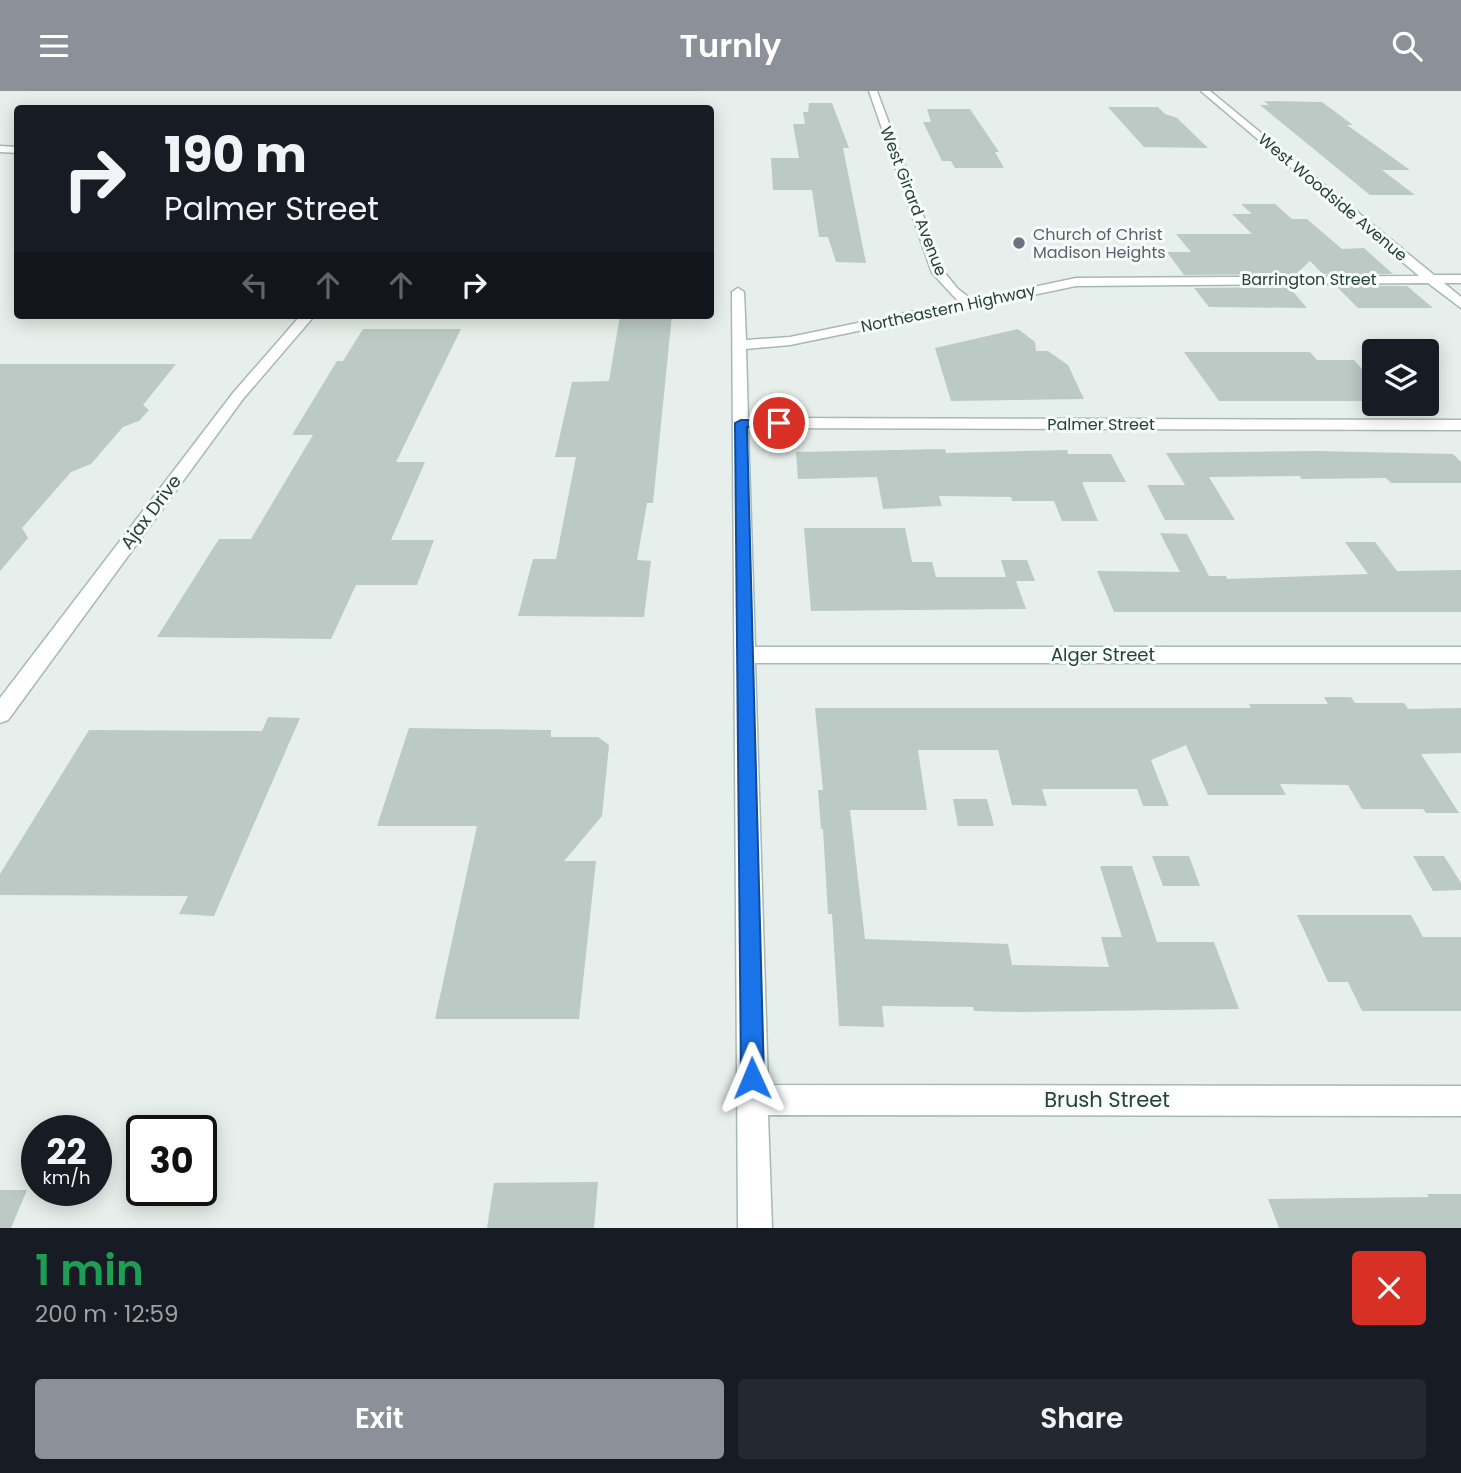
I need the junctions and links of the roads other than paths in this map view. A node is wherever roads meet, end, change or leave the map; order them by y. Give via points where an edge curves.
1 (873, 91) edge
2 (1205, 91) edge
3 (1156, 279) joint
4 (1431, 279) junction
5 (1461, 279) edge
6 (738, 292) dead end
7 (968, 303) junction
8 (1461, 304) edge
9 (304, 319) edge
10 (740, 345) junction
11 (741, 423) junction
12 (1461, 425) edge
13 (745, 655) junction
14 (1461, 655) edge
15 (0, 714) edge
16 (752, 1100) junction
17 (1461, 1101) edge
18 (755, 1228) edge

1 - 7 street, West Girard Avenue via 938,273
2 - 4 street, West Woodside Avenue
3 - 4 street, Barrington Street
3 - 7 street, Northeastern Highway via 1076,282
4 - 5 street, Barrington Street
4 - 8 street, West Woodside Avenue
6 - 10 street
7 - 10 street, Northeastern Highway via 790,341
9 - 15 street, Ajax Drive via 238,395
10 - 11 street
11 - 12 street, Palmer Street
11 - 13 street
13 - 14 street, Alger Street
13 - 16 street
16 - 17 street, Brush Street
16 - 18 street

